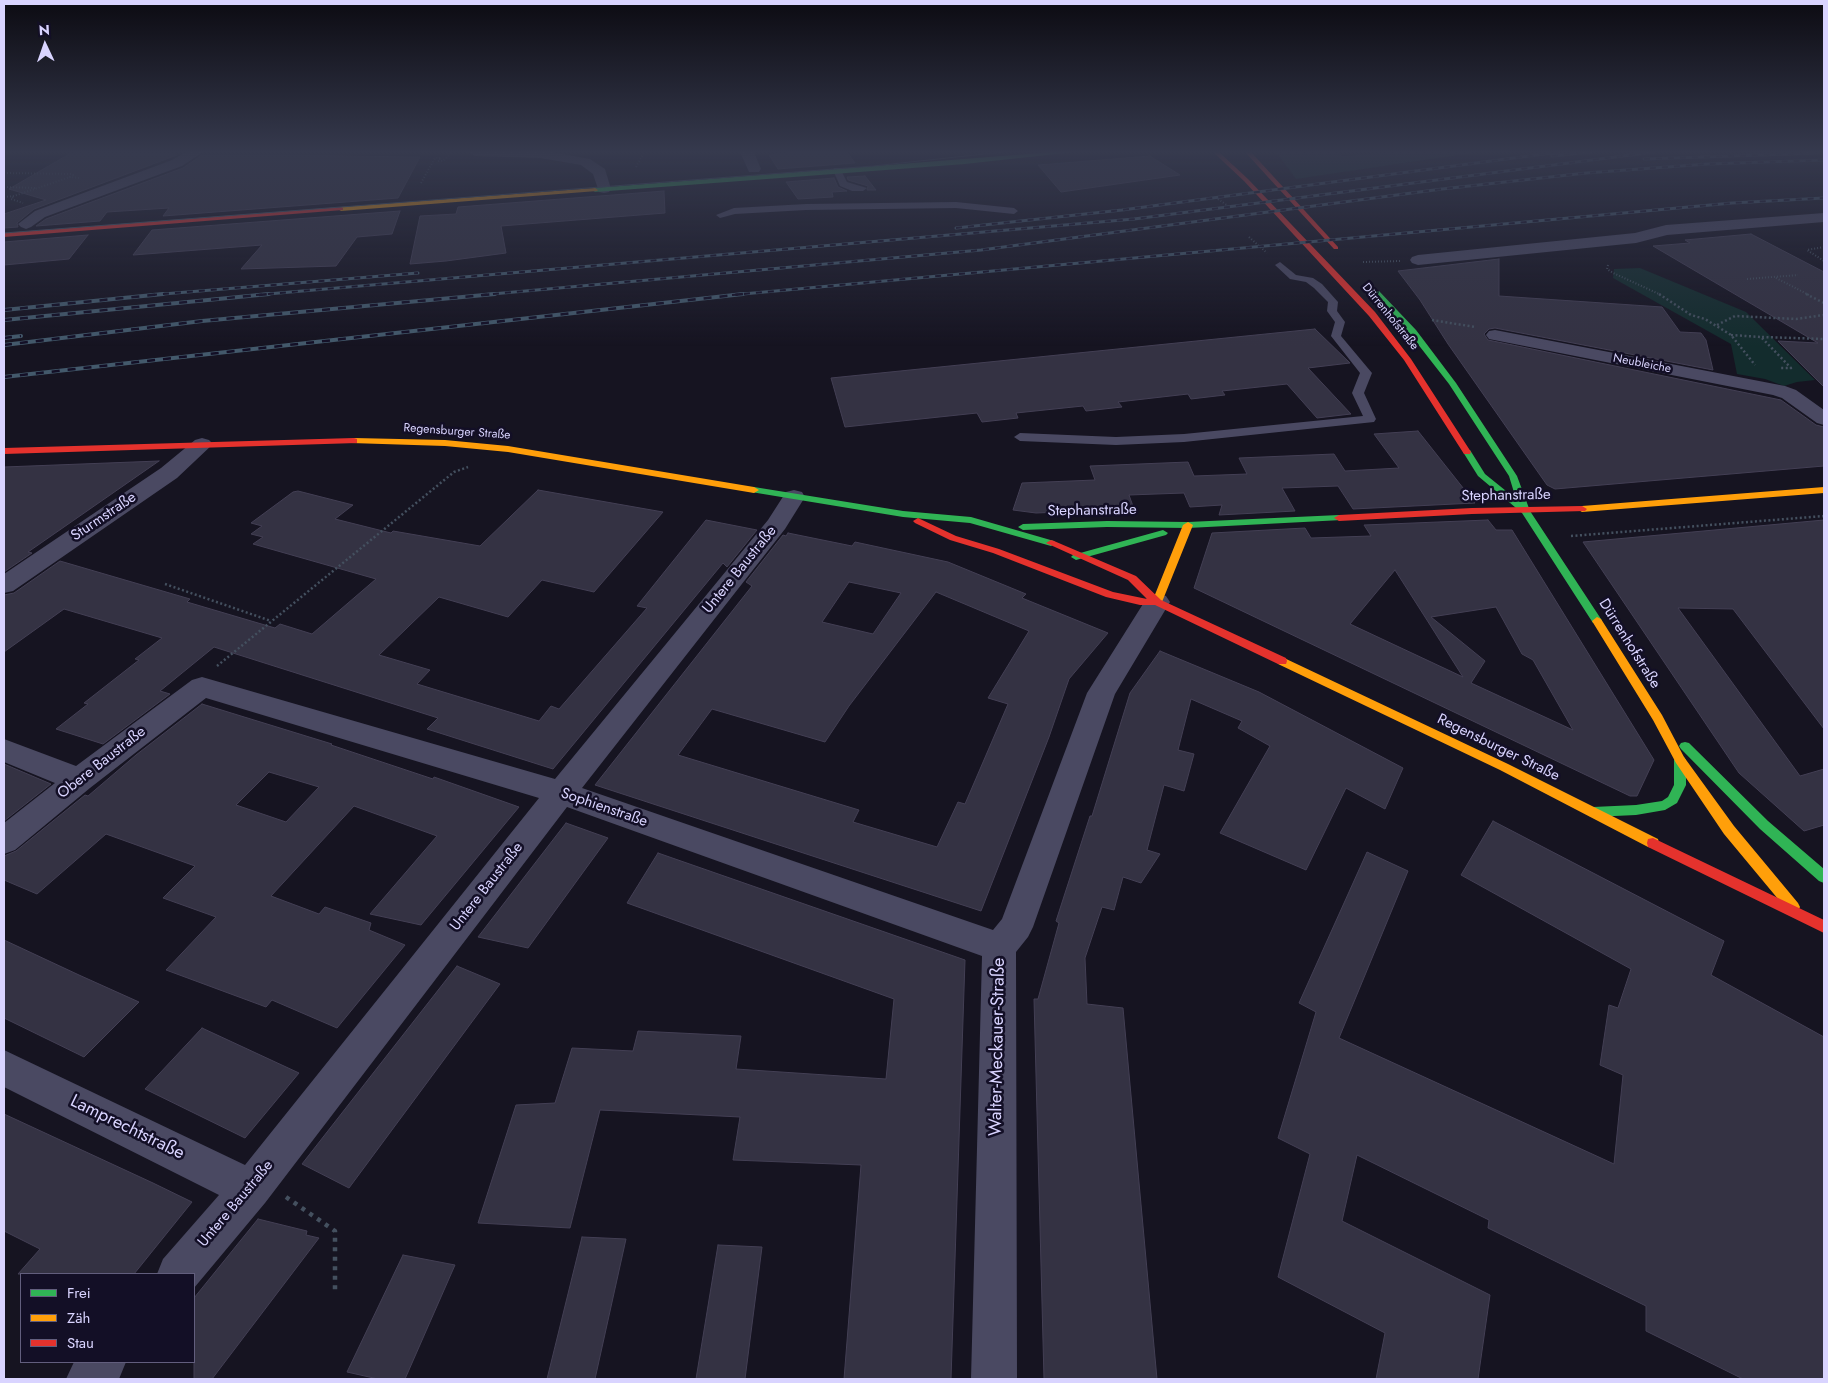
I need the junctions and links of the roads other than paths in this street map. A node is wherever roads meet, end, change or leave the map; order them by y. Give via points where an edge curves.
1 (36, 217) edge
2 (123, 217) edge
3 (221, 217) edge
4 (1280, 217) edge
5 (1307, 217) edge
6 (1820, 220) edge
7 (26, 224) junction
8 (4, 225) edge
9 (4, 235) edge
10 (1341, 253) dead end
11 (1418, 260) road end
12 (1280, 265) road end
13 (1371, 286) dead end
14 (1495, 336) road end
15 (1824, 419) edge
16 (1020, 437) dead end
17 (202, 444) junction
18 (4, 451) edge
19 (1824, 490) edge
20 (794, 497) junction
21 (1525, 511) junction
22 (903, 514) junction
23 (1188, 525) junction
24 (997, 526) junction
25 (1027, 550) dead end
26 (996, 551) junction
27 (1083, 556) junction
28 (1056, 558) dead end
29 (4, 585) edge
30 (1157, 602) junction
31 (202, 687) joint
32 (1658, 718) junction
33 (4, 750) edge
34 (1680, 760) junction
35 (79, 780) junction
36 (561, 793) junction
37 (1592, 812) junction
38 (4, 841) edge
39 (1824, 877) edge
40 (1801, 916) junction
41 (1824, 927) edge
42 (999, 947) junction
43 (4, 1068) edge
44 (255, 1183) junction
45 (179, 1273) edge
46 (103, 1363) edge
47 (89, 1379) edge
48 (994, 1379) edge

1 - 7 street
2 - 7 main road
3 - 9 main road
4 - 21 main road, Dürrenhofstraße via 1372,314 1407,359 1482,476
5 - 10 main road
6 - 11 street via 1666,230 1636,238
7 - 8 main road
12 - 16 lane via 1293,277 1309,280 1318,286 1333,302 1332,311 1340,322 1336,336 1366,373 1358,393 1370,419 1184,438 1116,441
13 - 21 main road, Dürrenhofstraße via 1413,332 1447,377 1513,476
14 - 15 street, Neubleiche via 1763,387 1789,394
17 - 18 main road, Regensburger Straße
17 - 20 main road, Regensburger Straße via 367,440 469,445
17 - 29 street, Sturmstraße via 169,473
19 - 21 main road, Stephanstraße
20 - 22 main road, Regensburger Straße
20 - 36 street, Untere Baustraße via 777,524
21 - 23 main road, Stephanstraße
21 - 32 main road, Dürrenhofstraße
22 - 24 main road, Regensburger Straße via 971,520
22 - 26 main road, Regensburger Straße via 954,538
23 - 24 main road, Stephanstraße
23 - 27 main road, Stephanstraße
23 - 30 main road
24 - 27 main road, Regensburger Straße
25 - 26 main road, Regensburger Straße
26 - 30 main road, Regensburger Straße via 1110,594 1140,602
27 - 28 main road, Regensburger Straße
27 - 30 main road, Regensburger Straße via 1132,578
30 - 37 main road, Regensburger Straße
30 - 42 street, Walter-Meckauer-Straße via 1101,692 1016,927
31 - 35 street, Obere Baustraße
31 - 36 street, Sophienstraße
32 - 34 main road, Dürrenhofstraße
32 - 39 main road, Dürrenhofstraße via 1764,825
33 - 35 street
34 - 37 main road via 1680,785 1673,800 1665,805
34 - 40 main road, Dürrenhofstraße via 1729,830
35 - 38 street, Obere Baustraße
36 - 42 street, Sophienstraße
36 - 44 street, Untere Baustraße
37 - 40 main road, Regensburger Straße
40 - 41 main road, Regensburger Straße
42 - 48 street, Walter-Meckauer-Straße
43 - 44 street, Lamprechtstraße
44 - 45 street, Untere Baustraße
46 - 47 street

